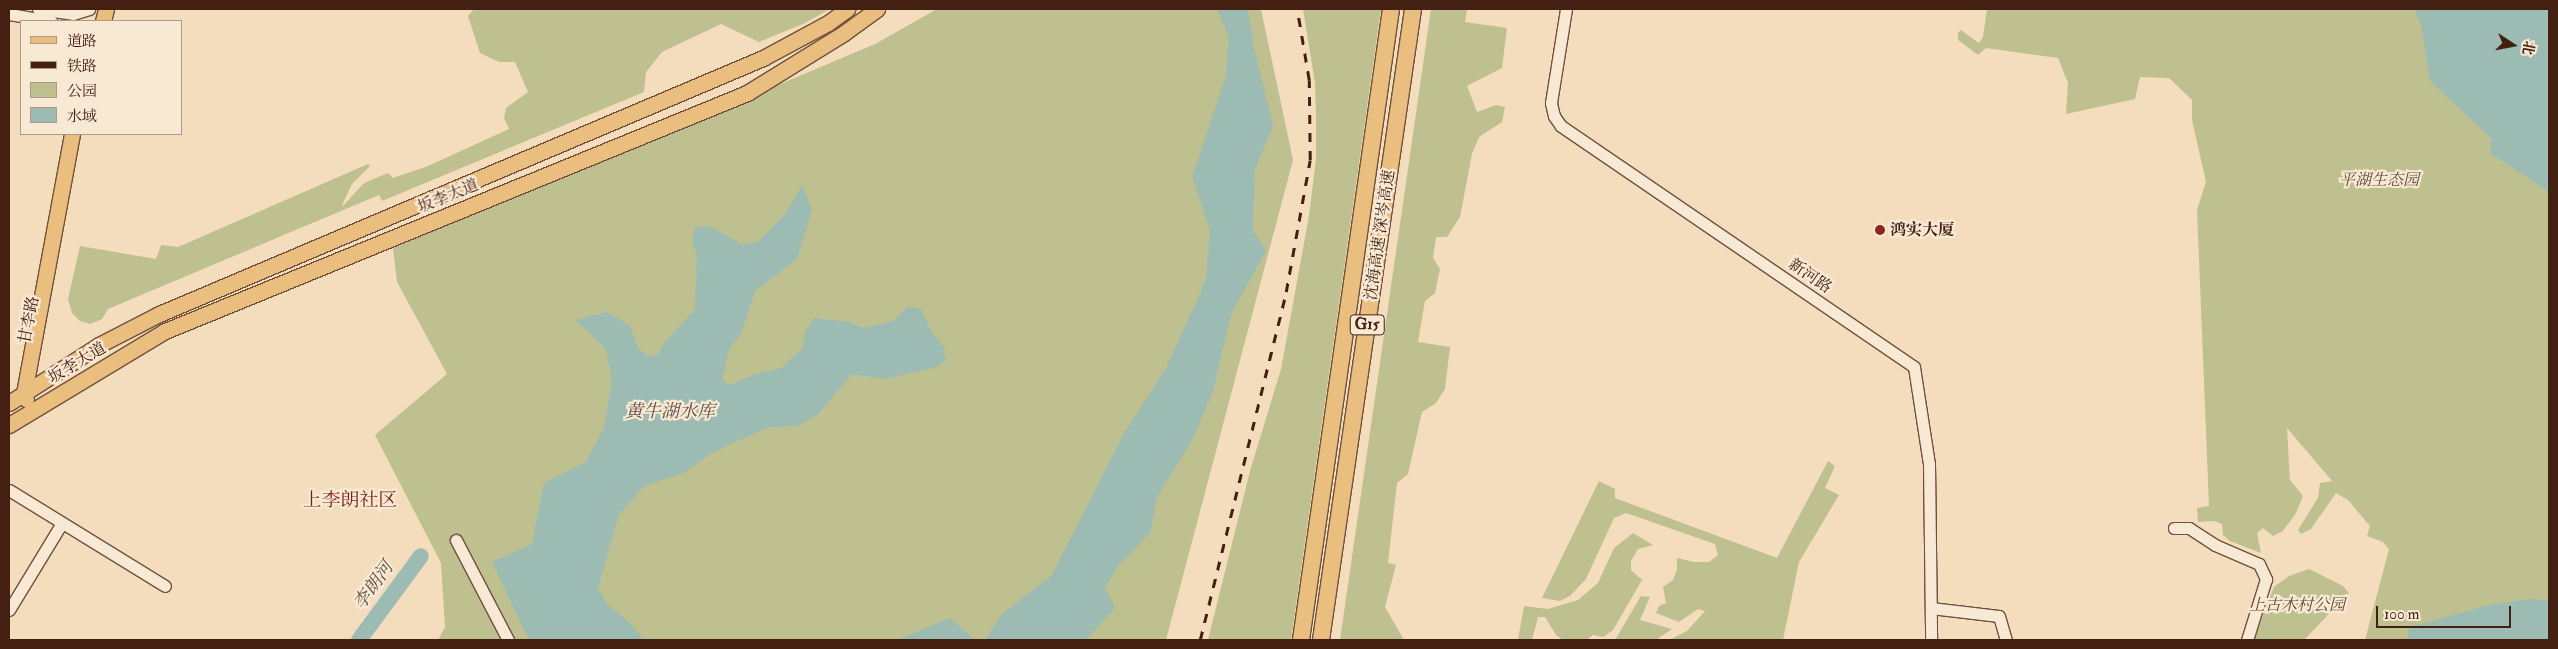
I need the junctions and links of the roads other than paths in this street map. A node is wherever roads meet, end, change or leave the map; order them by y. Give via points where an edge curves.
1 (38, 9) edge
2 (89, 9) edge
3 (846, 9) edge
4 (878, 9) edge
5 (1391, 9) edge
6 (1412, 9) edge
7 (1566, 9) edge
8 (9, 14) edge
9 (45, 20) edge
10 (72, 135) edge
11 (82, 135) edge
12 (29, 390) junction
13 (9, 403) edge
14 (30, 412) junction
15 (9, 425) edge
16 (9, 490) edge
17 (1338, 522) junction
18 (62, 523) junction
19 (2174, 528) dead end
20 (456, 540) dead end
21 (165, 586) dead end
22 (1931, 608) junction
23 (9, 610) edge
24 (508, 640) edge
25 (1301, 640) edge
26 (1321, 640) edge
27 (1326, 640) edge
28 (1931, 640) edge
29 (2006, 640) edge
30 (2247, 640) edge

1 - 2 street via 73,14
3 - 12 main road, 坂李大道 via 763,58 158,314 99,345
4 - 14 main road, 坂李大道 via 747,92 165,331
5 - 25 highway, 沈海高速 深岑高速 / G15
6 - 17 highway, 沈海高速 深岑高速 / G15
7 - 22 street, 新河路 via 1551,103 1561,126 1914,367 1929,464
8 - 9 street
10 - 12 main road, 甘李路
11 - 12 main road, 甘李路
12 - 13 main road, 坂李大道
12 - 14 main road, 甘李路
14 - 15 main road, 坂李大道
16 - 18 street
17 - 26 highway, 沈海高速 深岑高速 / G15
17 - 27 highway
18 - 21 street
18 - 23 street
19 - 30 street via 2189,528 2215,545 2258,564 2266,579
20 - 24 street
22 - 28 street, 新河路
22 - 29 street via 1999,616

